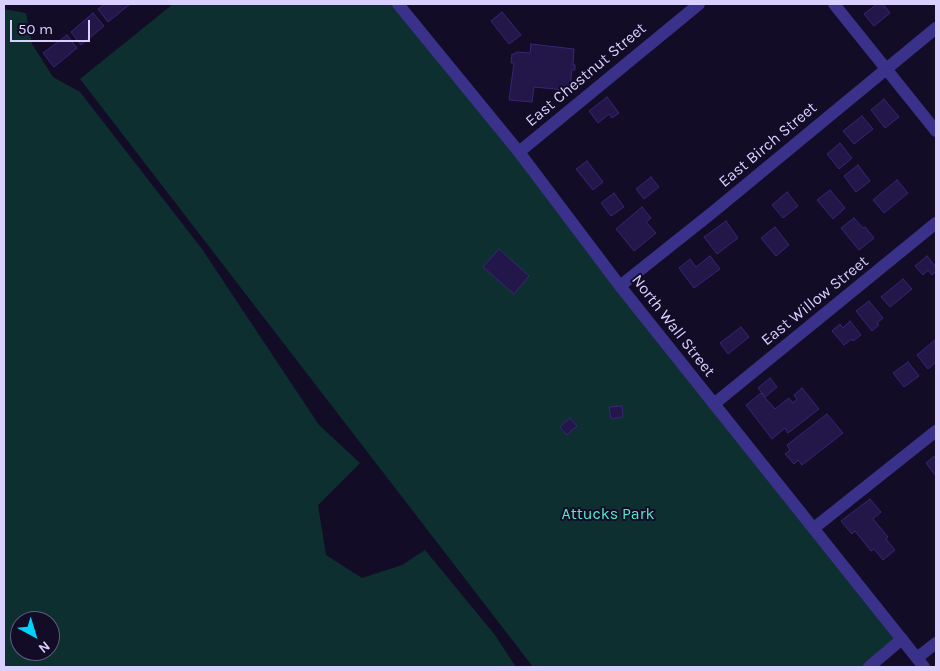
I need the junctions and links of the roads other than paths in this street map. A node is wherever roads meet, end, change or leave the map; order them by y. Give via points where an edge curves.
1 (398, 4) edge
2 (699, 4) edge
3 (834, 4) edge
4 (936, 28) edge
5 (886, 69) junction
6 (936, 131) edge
7 (518, 152) junction
8 (936, 224) edge
9 (620, 286) junction
10 (714, 404) junction
11 (936, 431) edge
12 (814, 528) junction
13 (902, 639) junction
14 (936, 643) edge
15 (920, 662) edge
16 (868, 667) edge

1 - 7 street, North Wall Street
2 - 7 street, East Chestnut Street
3 - 5 street
4 - 5 street, East Birch Street
5 - 6 street
5 - 9 street, East Birch Street
7 - 9 street, North Wall Street
8 - 10 street, East Willow Street
9 - 10 street, North Wall Street
10 - 12 street, North Wall Street
11 - 12 street
12 - 13 street, North Wall Street
13 - 15 street, North Wall Street
13 - 16 street
14 - 15 street

